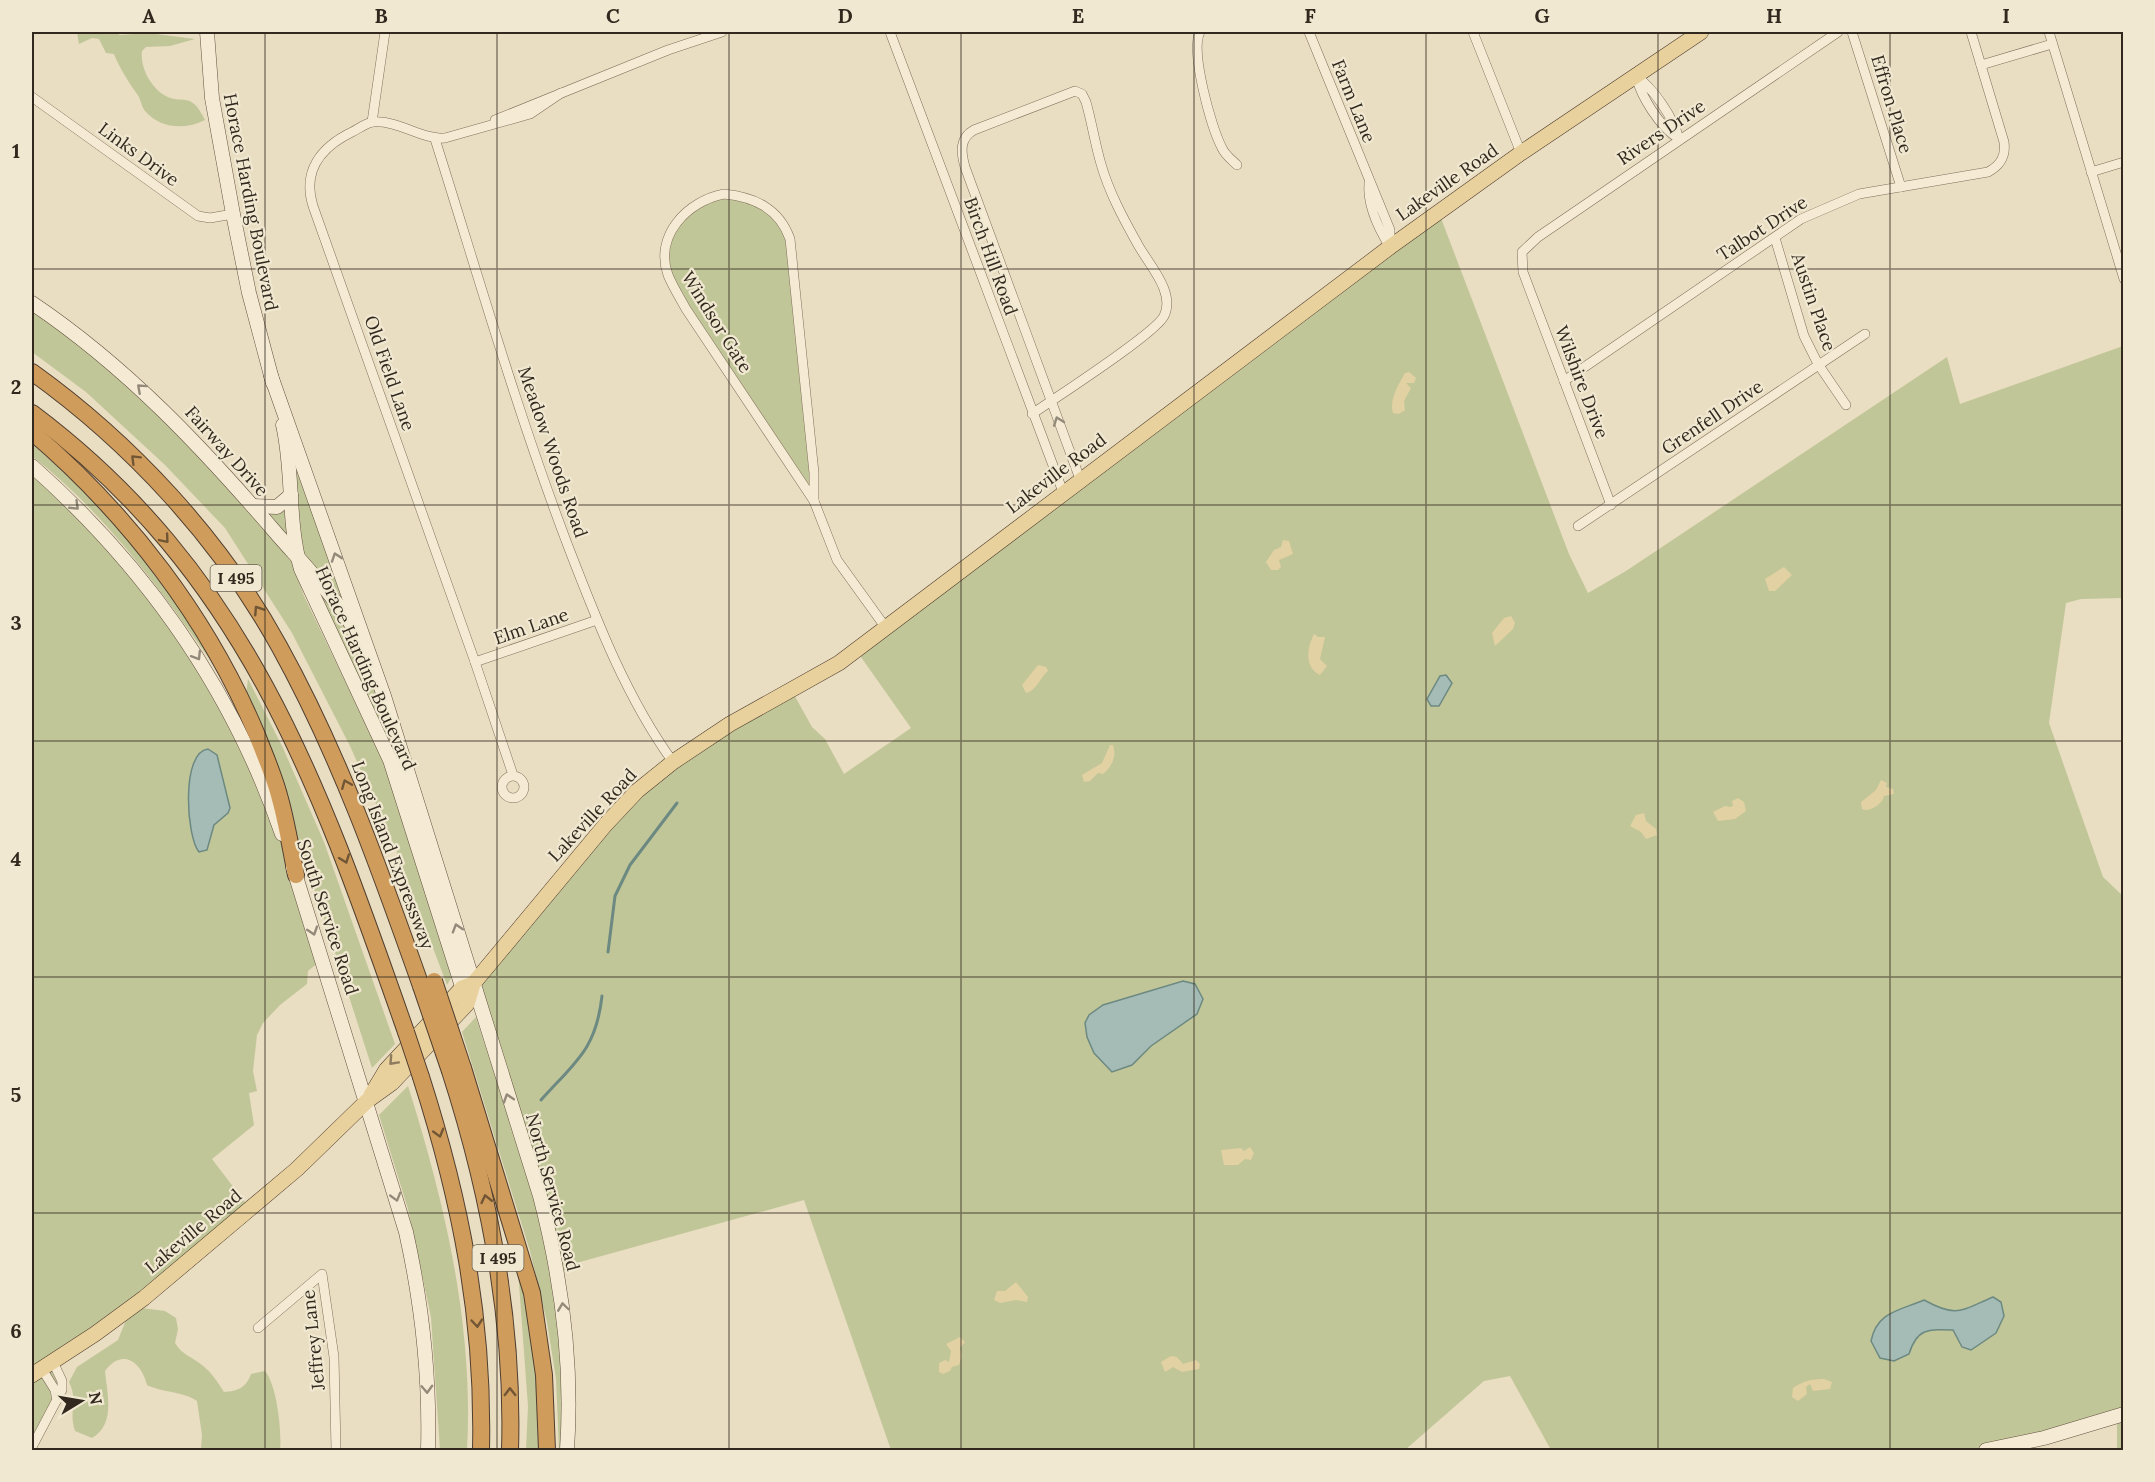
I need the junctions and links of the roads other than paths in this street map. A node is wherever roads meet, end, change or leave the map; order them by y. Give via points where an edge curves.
1 (207, 32) edge
2 (385, 32) edge
3 (722, 32) edge
4 (890, 32) edge
5 (1200, 32) edge
6 (1309, 32) edge
7 (1473, 32) edge
8 (1701, 32) edge
9 (1838, 32) edge
10 (1852, 32) edge
11 (1971, 32) edge
12 (2049, 32) edge
13 (2052, 44) junction
14 (1981, 65) junction
15 (1636, 75) junction
16 (32, 97) edge
17 (372, 122) junction
18 (435, 139) junction
19 (1679, 139) junction
20 (1521, 153) junction
21 (2124, 162) edge
22 (1237, 165) dead end
23 (2091, 172) junction
24 (1901, 187) junction
25 (233, 214) junction
26 (1775, 238) junction
27 (1390, 247) junction
28 (1523, 272) joint
29 (2124, 279) edge
30 (32, 303) edge
31 (1865, 334) dead end
32 (1818, 364) junction
33 (32, 372) edge
34 (271, 376) junction
35 (1564, 381) junction
36 (1051, 401) junction
37 (1846, 405) dead end
38 (32, 413) edge
39 (1032, 414) junction
40 (32, 432) edge
41 (32, 466) edge
42 (1080, 479) junction
43 (1063, 492) junction
44 (291, 495) junction
45 (814, 501) junction
46 (1611, 504) junction
47 (253, 506) junction
48 (1578, 526) dead end
49 (298, 558) junction
50 (597, 620) junction
51 (886, 628) junction
52 (367, 652) junction
53 (476, 662) junction
54 (673, 762) junction
55 (513, 776) dead end
56 (296, 875) junction
57 (468, 986) junction
58 (456, 1069) junction
59 (367, 1101) junction
60 (258, 1328) dead end
61 (42, 1369) edge
62 (2124, 1414) edge
63 (32, 1447) edge
64 (336, 1450) edge
65 (428, 1450) edge
66 (482, 1450) edge
67 (510, 1450) edge
68 (547, 1450) edge
69 (567, 1450) edge
70 (1986, 1450) edge

1 - 25 main road, Horace Harding Boulevard via 212,98
2 - 17 street
3 - 18 street via 505,114 488,124
4 - 39 street, Birch Hill Road
5 - 22 street via 1196,46 1213,125 1223,150
6 - 27 street, Farm Lane
7 - 20 street
8 - 15 main road, Lakeville Road
9 - 19 street, Rivers Drive
10 - 24 street, Effron Place
11 - 14 street
12 - 13 street
13 - 14 street
13 - 23 street
14 - 24 street, Talbot Drive via 2004,142 2002,160 1988,172
15 - 19 street via 1646,83
15 - 20 main road, Lakeville Road
16 - 25 street, Links Drive via 198,216
17 - 18 street via 412,129
17 - 53 street, Old Field Lane via 339,138 320,154 312,171 311,201
18 - 50 street, Meadow Woods Road via 514,396
19 - 28 street, Rivers Drive via 1529,244 1522,252
20 - 27 main road, Lakeville Road
21 - 23 street
23 - 29 street
24 - 26 street, Talbot Drive via 1839,200 1801,219
25 - 34 main road, Horace Harding Boulevard via 251,306
26 - 32 street, Austin Place via 1804,336
26 - 35 street, Talbot Drive
27 - 42 main road, Lakeville Road
28 - 35 street, Wilshire Drive
47 -> 30 main road, Fairway Drive via 146,392 91,345
31 - 32 street, Grenfell Drive
32 - 37 street, Austin Place
32 - 46 street, Grenfell Drive
58 -> 33 highway, Long Island Expressway / I 495, bridge via 427,983 350,794 278,644 247,594 196,526 149,474 98,424
34 - 44 main road, Horace Harding Boulevard via 286,439
52 -> 34 main road, Horace Harding Boulevard
35 - 46 street, Wilshire Drive
36 - 36 street via 962,151 965,137 982,126 1072,91 1079,92 1086,102 1109,188 1136,243 1166,291 1168,306 1153,329
36 - 39 street
42 -> 36 street
38 -> 66 highway, I 495, bridge via 82,454 139,510 202,585 270,691 315,784 422,1077 450,1171 471,1275 482,1381
39 - 43 street, Birch Hill Road
40 - 56 highway via 133,534 211,643 242,701 271,771
41 -> 56 main road, South Service Road via 129,563 194,650 245,742
42 - 43 main road, Lakeville Road
43 - 51 main road, Lakeville Road
44 - 47 main road via 278,507
44 - 49 main road, Horace Harding Boulevard
45 - 45 street, Windsor Gate via 790,239 779,218 764,205 742,196 711,196 697,202 676,224 666,248 669,276 686,309
45 - 51 street, Windsor Gate via 837,560
46 - 48 street, Grenfell Drive
47 - 49 main road, Fairway Drive
49 - 52 main road, Fairway Drive via 342,610
49 - 57 main road, Horace Harding Boulevard via 310,593 390,760
50 - 53 street, Elm Lane
50 - 54 street, Meadow Woods Road via 634,702
51 - 54 main road, Lakeville Road via 839,663 725,727
57 -> 52 main road, Horace Harding Boulevard via 384,696
53 - 55 street, Old Field Lane
54 - 57 main road, Lakeville Road via 637,791 606,824
56 -> 59 main road, South Service Road
57 -> 59 main road, Lakeville Road via 386,1070
57 - 59 main road, Lakeville Road via 467,1004 393,1083
69 -> 57 main road, North Service Road via 567,1340 558,1274 540,1196
67 -> 58 highway, I 495 via 509,1362 501,1279
58 - 68 highway via 532,1293 544,1375
59 - 61 main road, Lakeville Road via 297,1169 172,1275
59 -> 65 main road, South Service Road via 401,1215 417,1286 426,1365
60 - 64 street, Jeffrey Lane via 322,1274 334,1357
61 - 63 street via 62,1385
62 - 70 main road via 2044,1438

